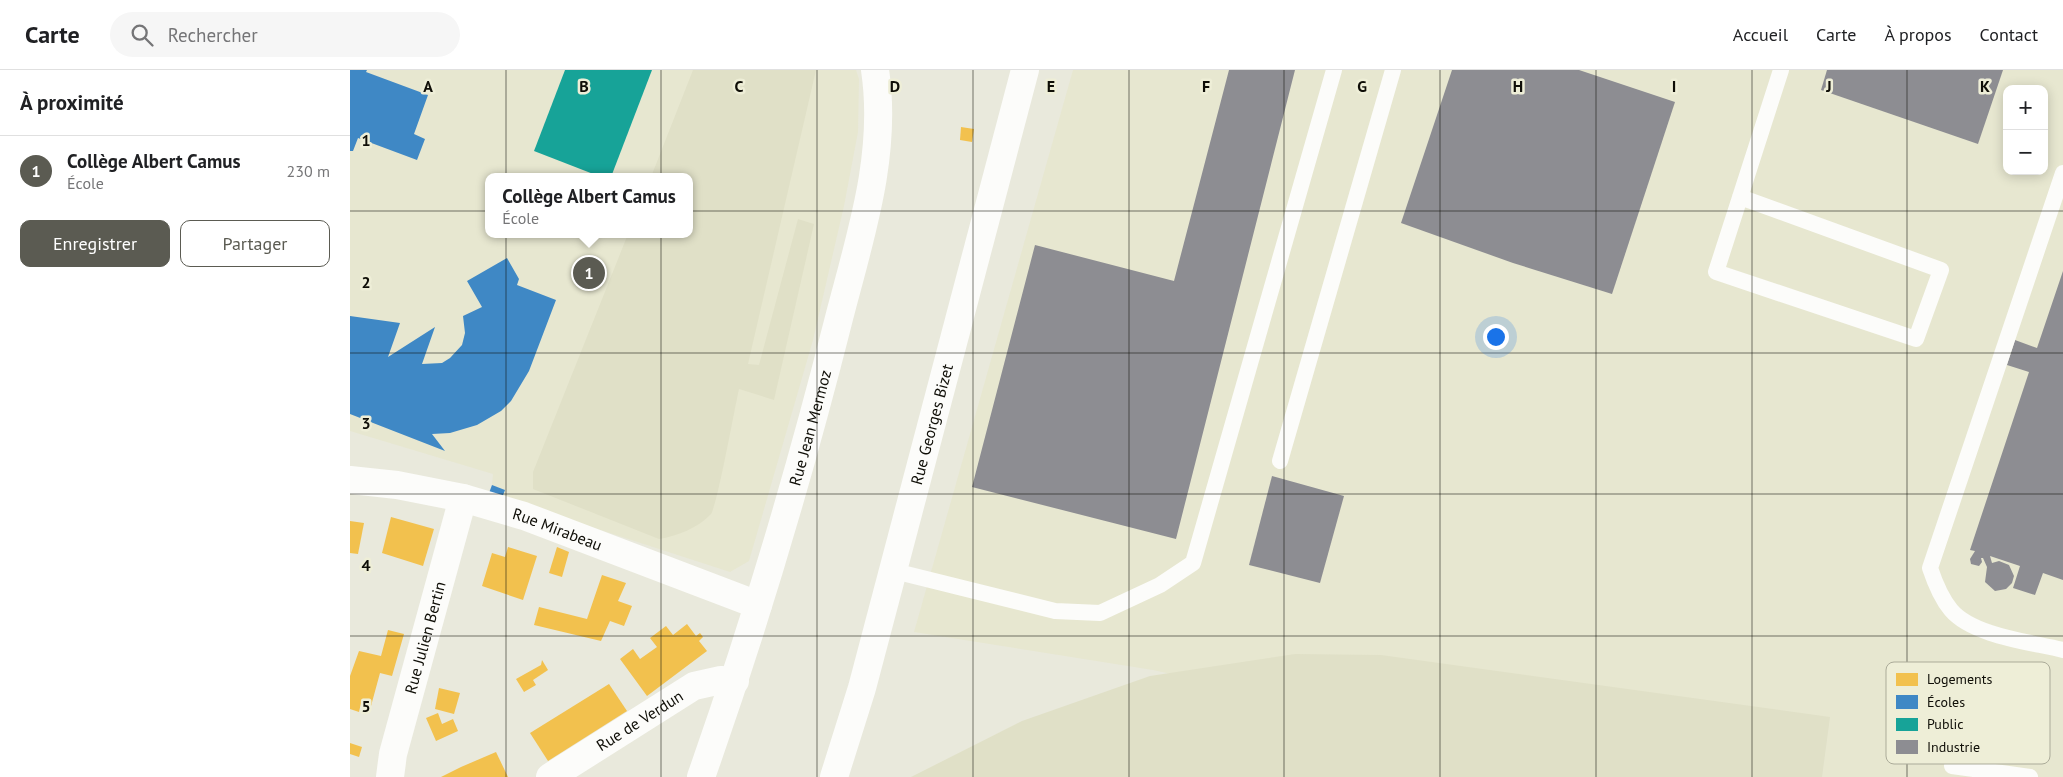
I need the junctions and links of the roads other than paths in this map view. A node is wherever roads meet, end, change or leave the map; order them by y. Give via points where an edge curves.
1 (875, 70) edge
2 (1025, 70) edge
3 (1334, 70) edge
4 (1393, 70) edge
5 (1781, 70) edge
6 (2063, 173) edge
7 (1740, 198) junction
8 (1280, 461) dead end
9 (350, 480) edge
10 (463, 498) junction
11 (894, 571) junction
12 (758, 604) junction
13 (2063, 650) edge
14 (735, 681) junction
15 (1952, 766) dead end
16 (390, 777) edge
17 (550, 777) edge
18 (701, 777) edge
19 (834, 777) edge
20 (2030, 777) edge

1 - 12 street, Rue Jean Mermoz via 878,144 869,198 805,453
2 - 11 street, Rue Georges Bizet
3 - 11 lane via 1193,563 1160,585 1100,613 1056,611
4 - 8 lane
5 - 7 lane
6 - 13 lane via 1930,568 1936,586 1952,611 1978,630
7 - 7 lane via 1941,270 1916,339 1716,272
9 - 10 street, Rue Mirabeau
10 - 12 street, Rue Mirabeau via 524,516
10 - 16 street, Rue Julien Bertin
11 - 19 street, Rue Georges Bizet
12 - 14 street, Rue Jean Mermoz
14 - 17 street, Rue de Verdun via 721,680 694,686
14 - 18 street, Rue Jean Mermoz
15 - 20 lane

